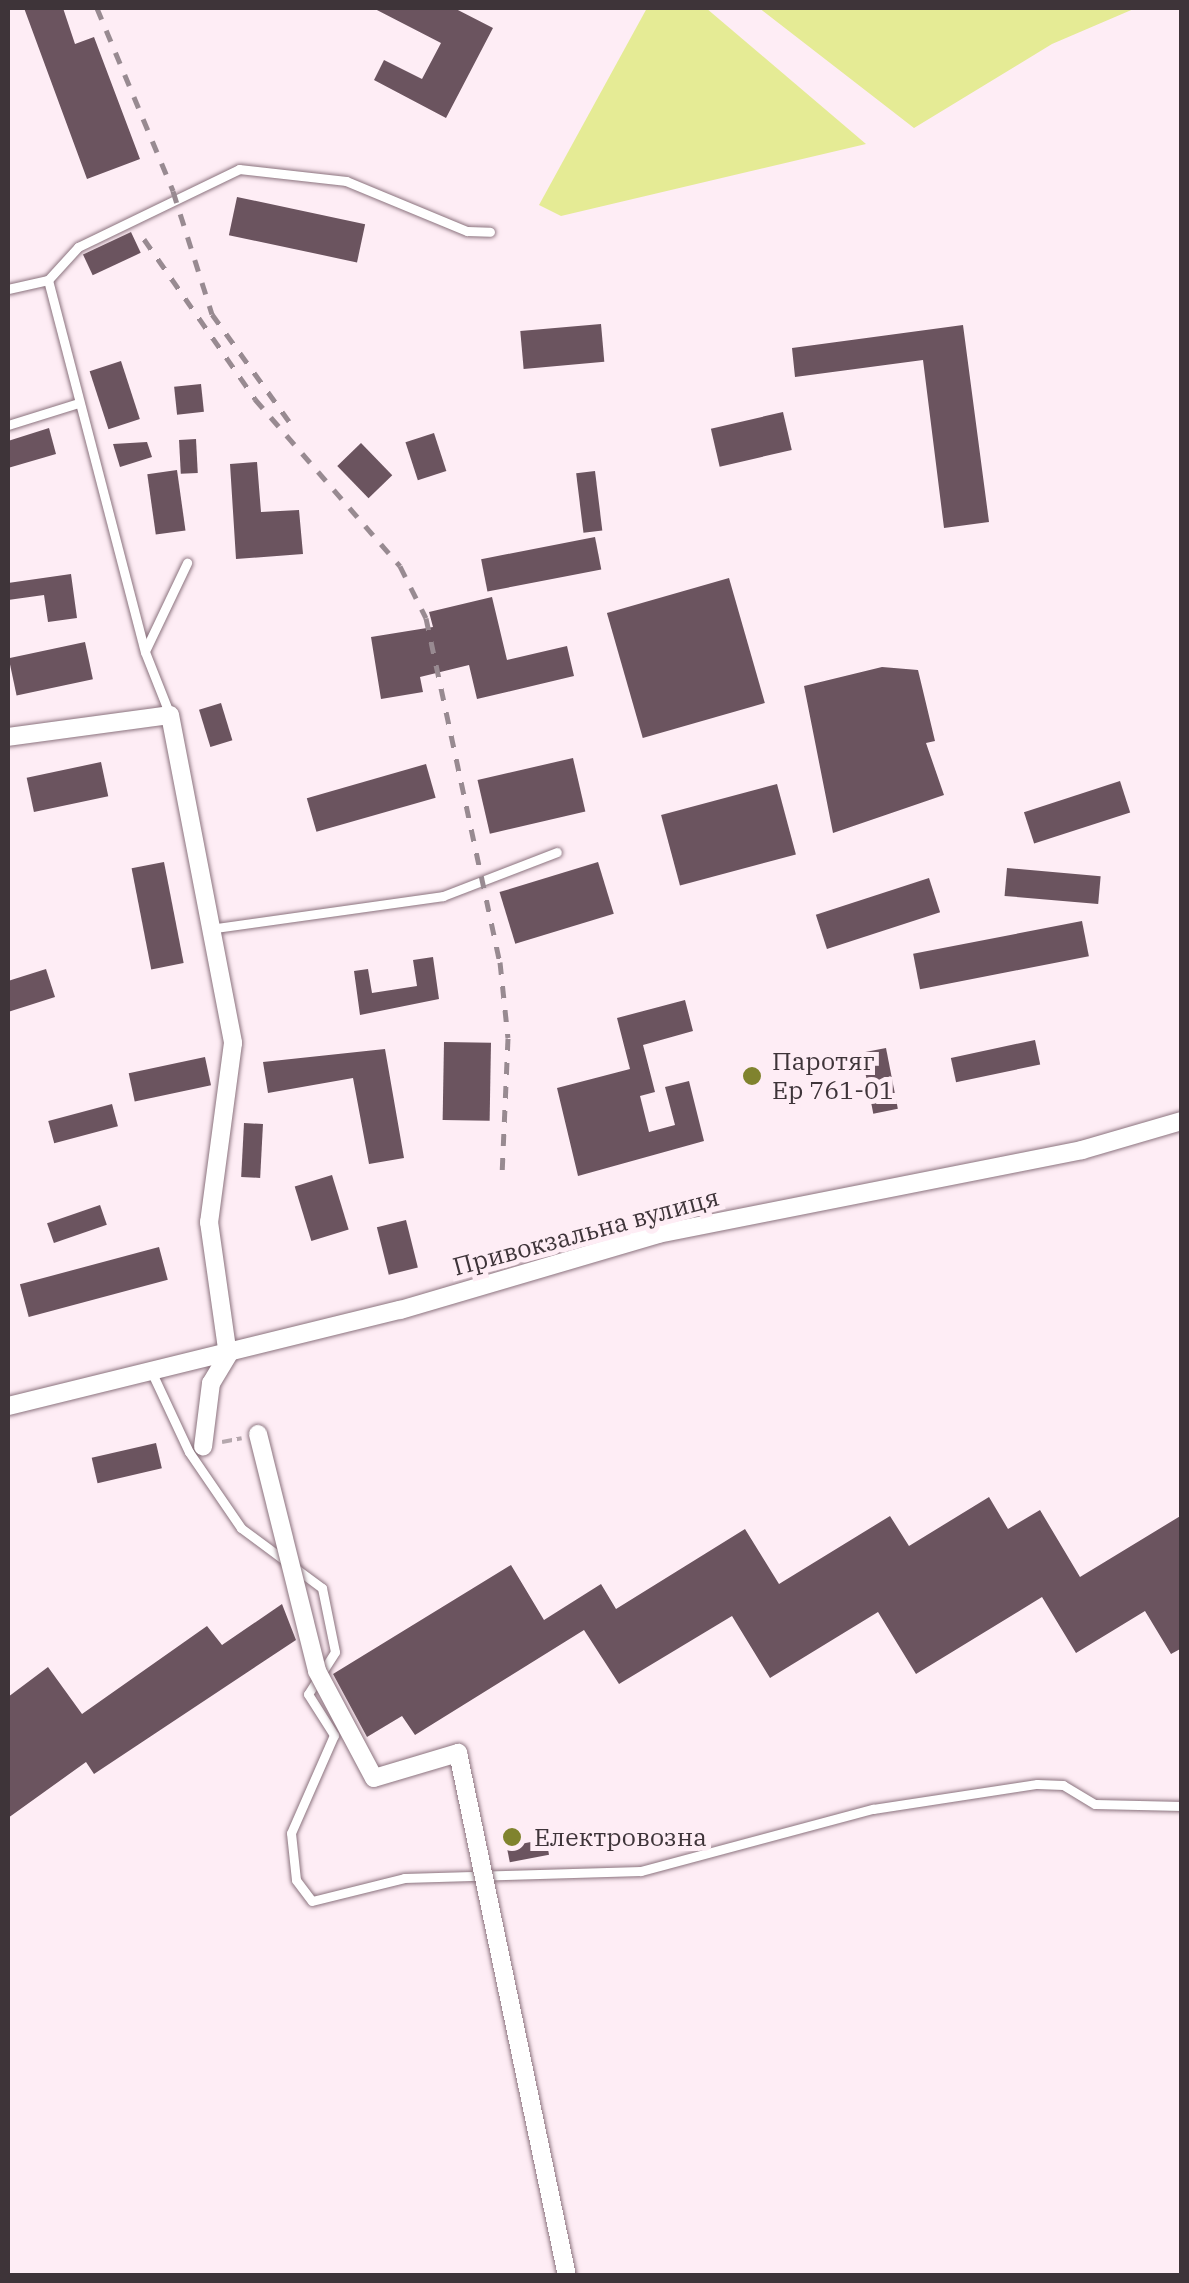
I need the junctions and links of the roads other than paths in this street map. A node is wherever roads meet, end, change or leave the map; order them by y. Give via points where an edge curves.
1 (490, 232) dead end
2 (48, 280) junction
3 (8, 289) edge
4 (78, 403) junction
5 (8, 425) edge
6 (187, 564) dead end
7 (144, 652) junction
8 (170, 715) junction
9 (8, 738) edge
10 (557, 852) dead end
11 (216, 928) junction
12 (1182, 1121) edge
13 (228, 1355) junction
14 (152, 1373) junction
15 (8, 1406) edge
16 (258, 1434) road end
17 (203, 1447) road end
18 (1182, 1806) edge
19 (567, 2276) edge

1 - 2 lane via 467,231 346,181 239,169 78,247
2 - 3 lane
2 - 4 lane
4 - 5 lane
4 - 7 lane
6 - 7 lane
7 - 8 lane
8 - 9 street
8 - 11 street
10 - 11 lane via 444,896
11 - 13 street via 234,1043 209,1222
12 - 13 street, Привокзальна вулиця via 1082,1150 658,1234
13 - 14 street, Привокзальна вулиця
13 - 17 street via 211,1383
14 - 15 street, Привокзальна вулиця
14 - 18 lane via 189,1452 242,1528 322,1588 336,1652 308,1694 334,1736 292,1833 300,1896 312,1901 404,1878 642,1871 874,1809 1037,1784 1063,1785 1095,1804
16 - 19 street, bridge via 318,1672 374,1778 458,1753

